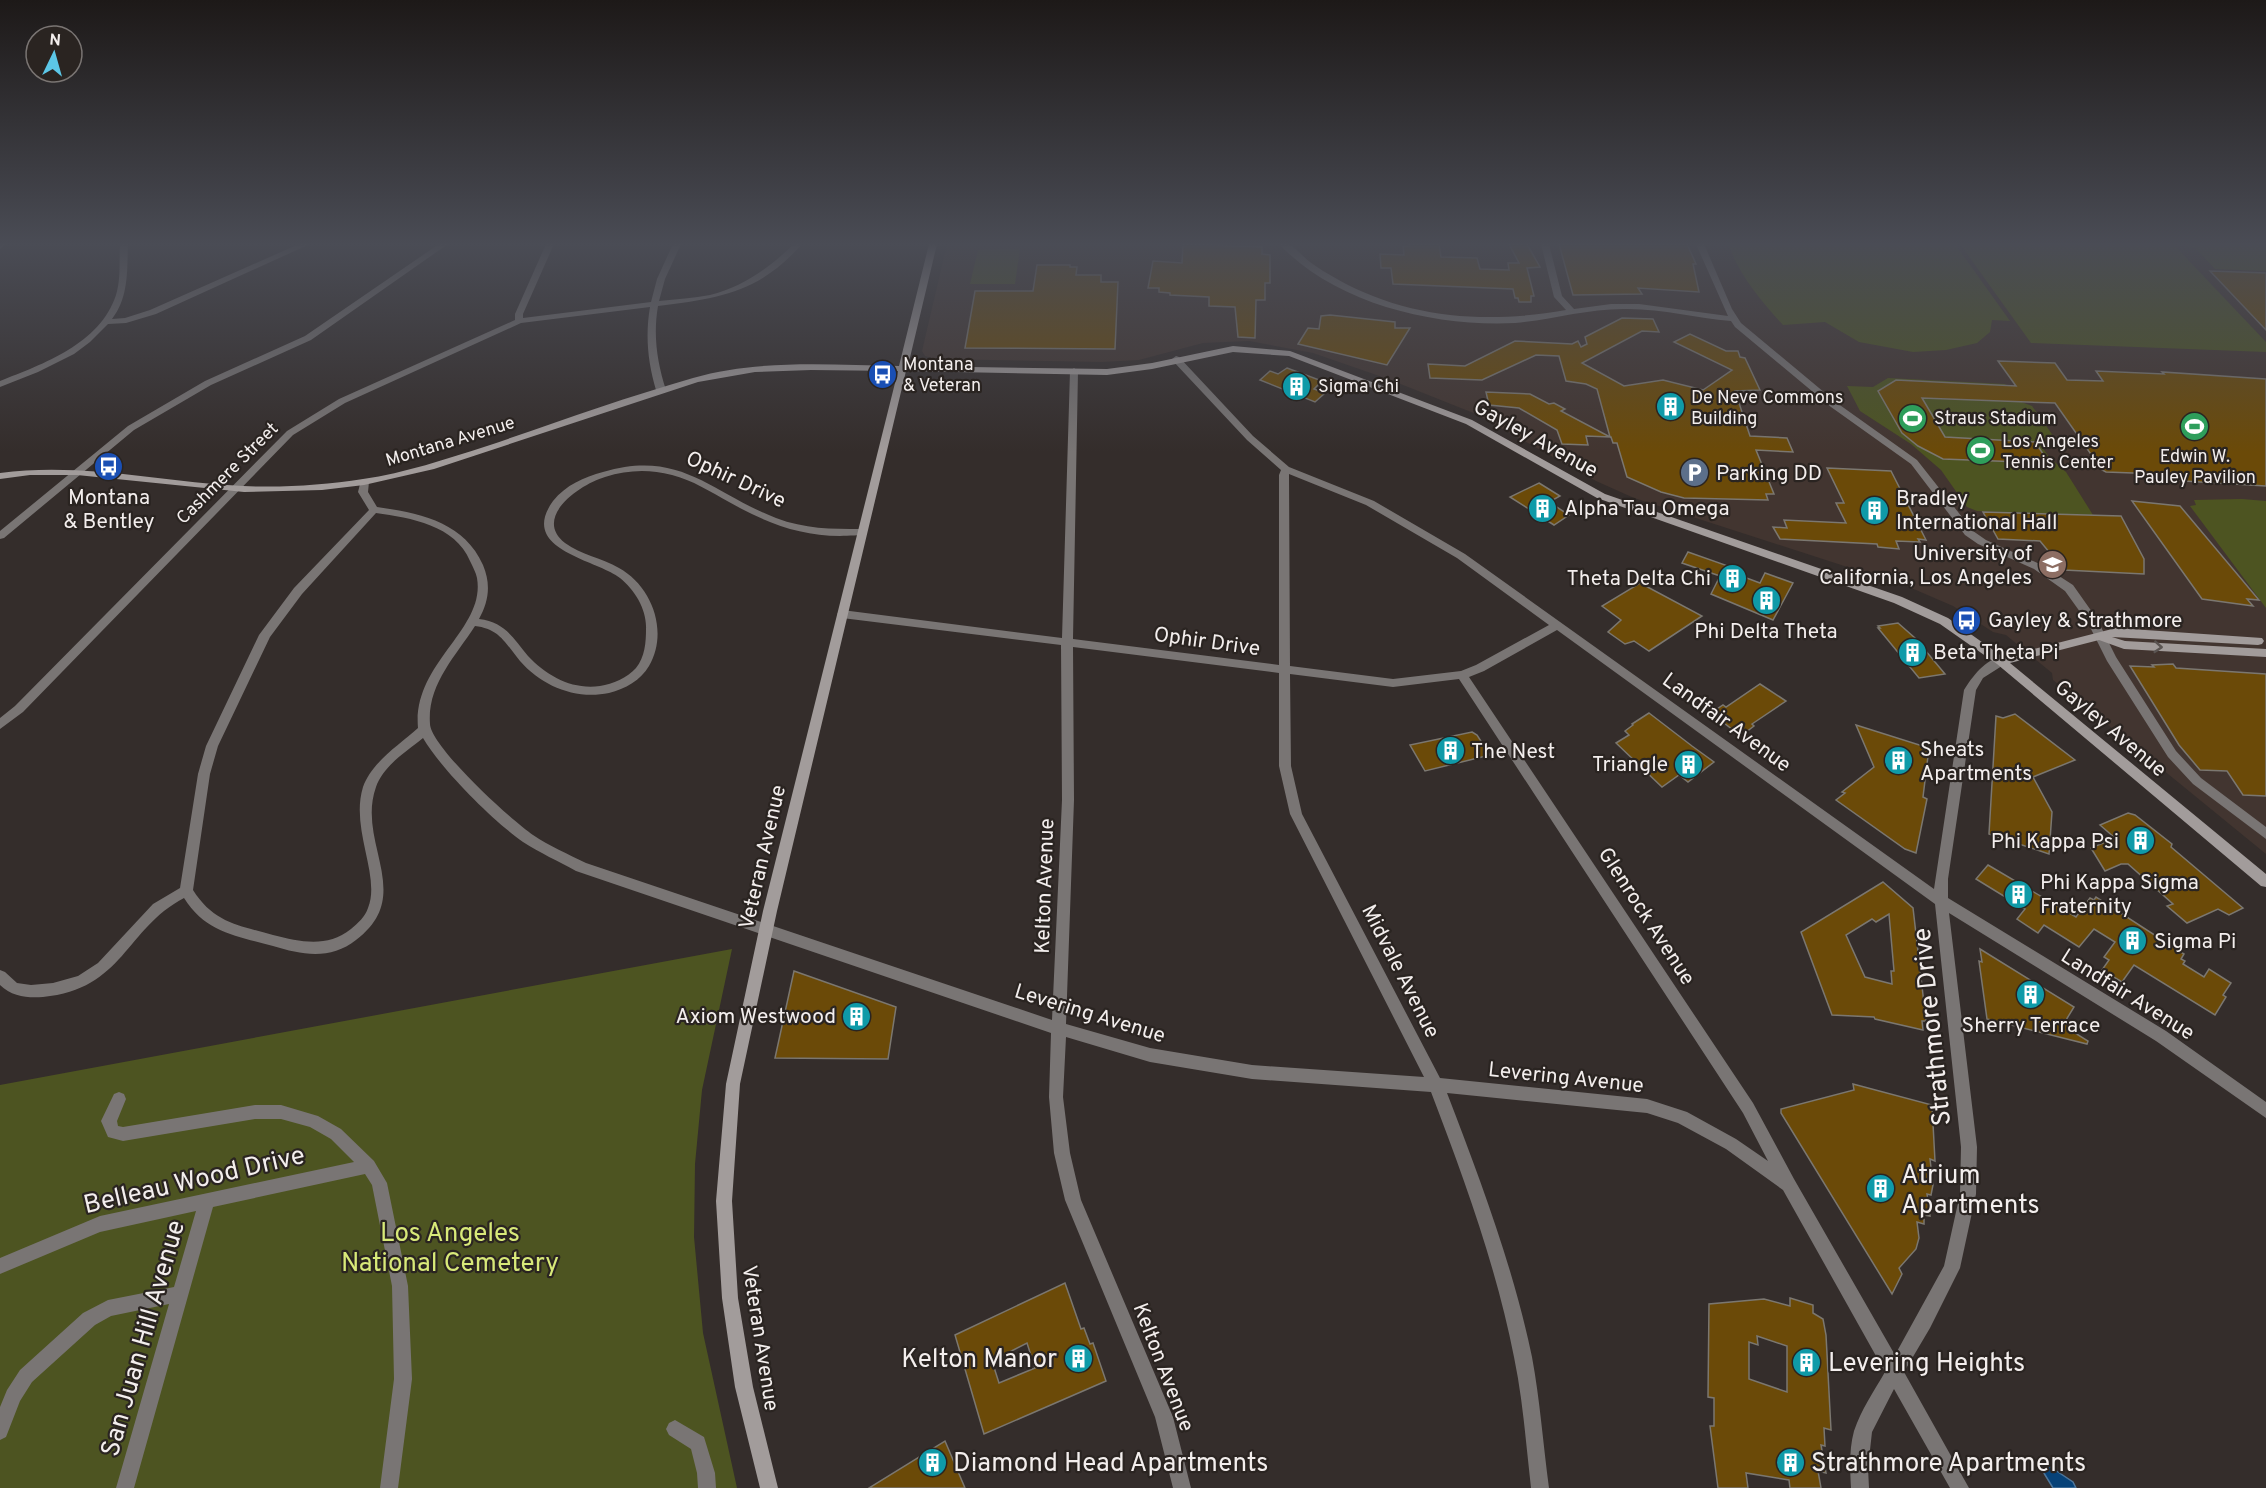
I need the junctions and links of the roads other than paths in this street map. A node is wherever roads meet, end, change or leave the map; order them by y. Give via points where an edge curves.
1 (111, 313) edge
2 (146, 313) edge
3 (344, 313) edge
4 (519, 313) edge
5 (579, 313) edge
6 (652, 313) edge
7 (915, 313) edge
8 (1423, 313) edge
9 (1553, 313) edge
10 (1696, 313) edge
11 (1731, 313) edge
12 (1734, 319) junction
13 (519, 321) junction
14 (106, 322) junction
15 (1176, 360) junction
16 (901, 369) junction
17 (1074, 371) junction
18 (0, 384) edge
19 (661, 390) junction
20 (1286, 469) junction
21 (76, 472) junction
22 (0, 476) edge
23 (364, 482) junction
24 (233, 488) junction
25 (374, 510) junction
26 (861, 532) junction
27 (0, 536) edge
28 (842, 614) junction
29 (473, 622) junction
30 (1556, 626) junction
31 (2101, 637) junction
32 (2258, 641) dead end
33 (1067, 642) junction
34 (2266, 653) edge
35 (2001, 661) junction
36 (1283, 671) junction
37 (1462, 675) junction
38 (0, 724) edge
39 (424, 730) junction
40 (2266, 834) edge
41 (2266, 882) edge
42 (186, 891) junction
43 (1941, 901) junction
44 (767, 930) junction
45 (0, 976) edge
46 (1060, 1029) junction
47 (1436, 1085) junction
48 (119, 1099) dead end
49 (2266, 1111) edge
50 (369, 1166) junction
51 (1789, 1185) junction
52 (207, 1202) junction
53 (0, 1266) edge
54 (180, 1294) junction
55 (1893, 1373) junction
56 (675, 1430) dead end
57 (0, 1431) edge
58 (125, 1488) edge
59 (389, 1488) edge
60 (706, 1488) edge
61 (769, 1488) edge
62 (1182, 1488) edge
63 (1540, 1488) edge
64 (1860, 1488) edge
65 (1960, 1488) edge

1 - 14 street
2 - 14 street
3 - 21 street via 308,338 208,383 132,428
4 - 13 street
5 - 13 street, Cashmere Street
6 - 19 street via 650,343
7 - 16 street, Veteran Avenue
8 - 9 street via 1496,321
10 - 12 street
11 - 12 street
12 - 31 street via 1827,399 1914,462 1970,533 2038,567 2069,588
13 - 24 street, Cashmere Street via 315,417 290,433
14 - 18 street via 65,354
15 - 17 street, Gayley Avenue via 1133,370
15 - 20 street, Landfair Avenue via 1250,438
15 - 35 street, Gayley Avenue via 1233,349 1273,351 1308,359 1469,422 1601,496 1922,610 1960,630
16 - 17 street, Gayley Avenue
16 - 19 street, Montana Avenue via 755,369
16 - 26 street, Veteran Avenue
17 - 33 street, Kelton Avenue
19 - 23 street, Montana Avenue via 431,467
20 - 30 street, Landfair Avenue via 1370,503 1422,531
20 - 36 street, Midvale Avenue
21 - 22 street, Montana Avenue
21 - 24 street, Montana Avenue
21 - 27 street
23 - 24 street, Montana Avenue via 288,490
23 - 25 street via 363,492
24 - 38 street, Cashmere Street
25 - 29 street via 428,519 453,531 467,545 485,577 481,606
25 - 42 street via 298,591 265,635 212,746
26 - 28 street, Veteran Avenue
26 - 29 street, Ophir Drive via 798,529 752,511 720,491 672,470 640,466 609,471 580,483 564,496 553,511 550,528 556,541 569,551 623,575 641,595 651,616 652,641 643,666 620,685 598,692 580,692 535,670 506,635 490,625
28 - 33 street, Ophir Drive
28 - 44 street, Veteran Avenue
29 - 39 street via 430,681 424,705
30 - 37 street, Ophir Drive
30 - 43 street, Landfair Avenue
31 - 32 street via 2116,632
31 -> 34 street via 2124,645
31 - 35 street
31 - 40 street via 2172,754 2197,781
33 - 36 street, Ophir Drive
33 - 46 street, Kelton Avenue via 1068,800
35 - 41 street, Gayley Avenue
35 - 43 street, Strathmore Drive via 1979,675 1970,690
36 - 37 street, Ophir Drive via 1393,683
36 - 47 street, Midvale Avenue via 1285,766 1296,814
37 - 51 street, Glenrock Avenue via 1748,1108
39 - 42 street via 384,765 370,786 366,838 377,878 378,899 371,919 349,938 326,948 299,948 224,925 203,914
39 - 44 street, Levering Avenue via 439,752 523,835 581,867
42 - 45 street via 167,899 150,913 90,978 36,991 14,989
43 - 49 street, Landfair Avenue via 2161,1035
43 - 55 street, Strathmore Drive via 1969,1147 1968,1194 1952,1268
44 - 46 street, Levering Avenue
44 - 61 street, Veteran Avenue via 733,1084 724,1201 730,1299 744,1387
46 - 47 street, Levering Avenue via 1150,1056 1252,1072
46 - 62 street, Kelton Avenue via 1056,1097 1062,1153 1073,1200 1164,1417
47 - 51 street, Levering Avenue via 1647,1106 1682,1117 1731,1144
47 - 63 street, Midvale Avenue via 1496,1252 1529,1396
48 - 50 street via 110,1121 113,1132 123,1134 281,1112 313,1121 336,1134
50 - 52 street, Belleau Wood Drive
50 - 59 street via 379,1183 400,1286 403,1379
51 - 55 street, Levering Avenue
52 - 53 street, Belleau Wood Drive via 100,1224
52 - 54 street, San Juan Hill Avenue
54 - 57 street via 108,1308 89,1319 26,1376 13,1396
54 - 58 street, San Juan Hill Avenue
55 - 64 street, Strathmore Drive via 1863,1432
55 - 65 street, Levering Avenue
56 - 60 street via 698,1443

